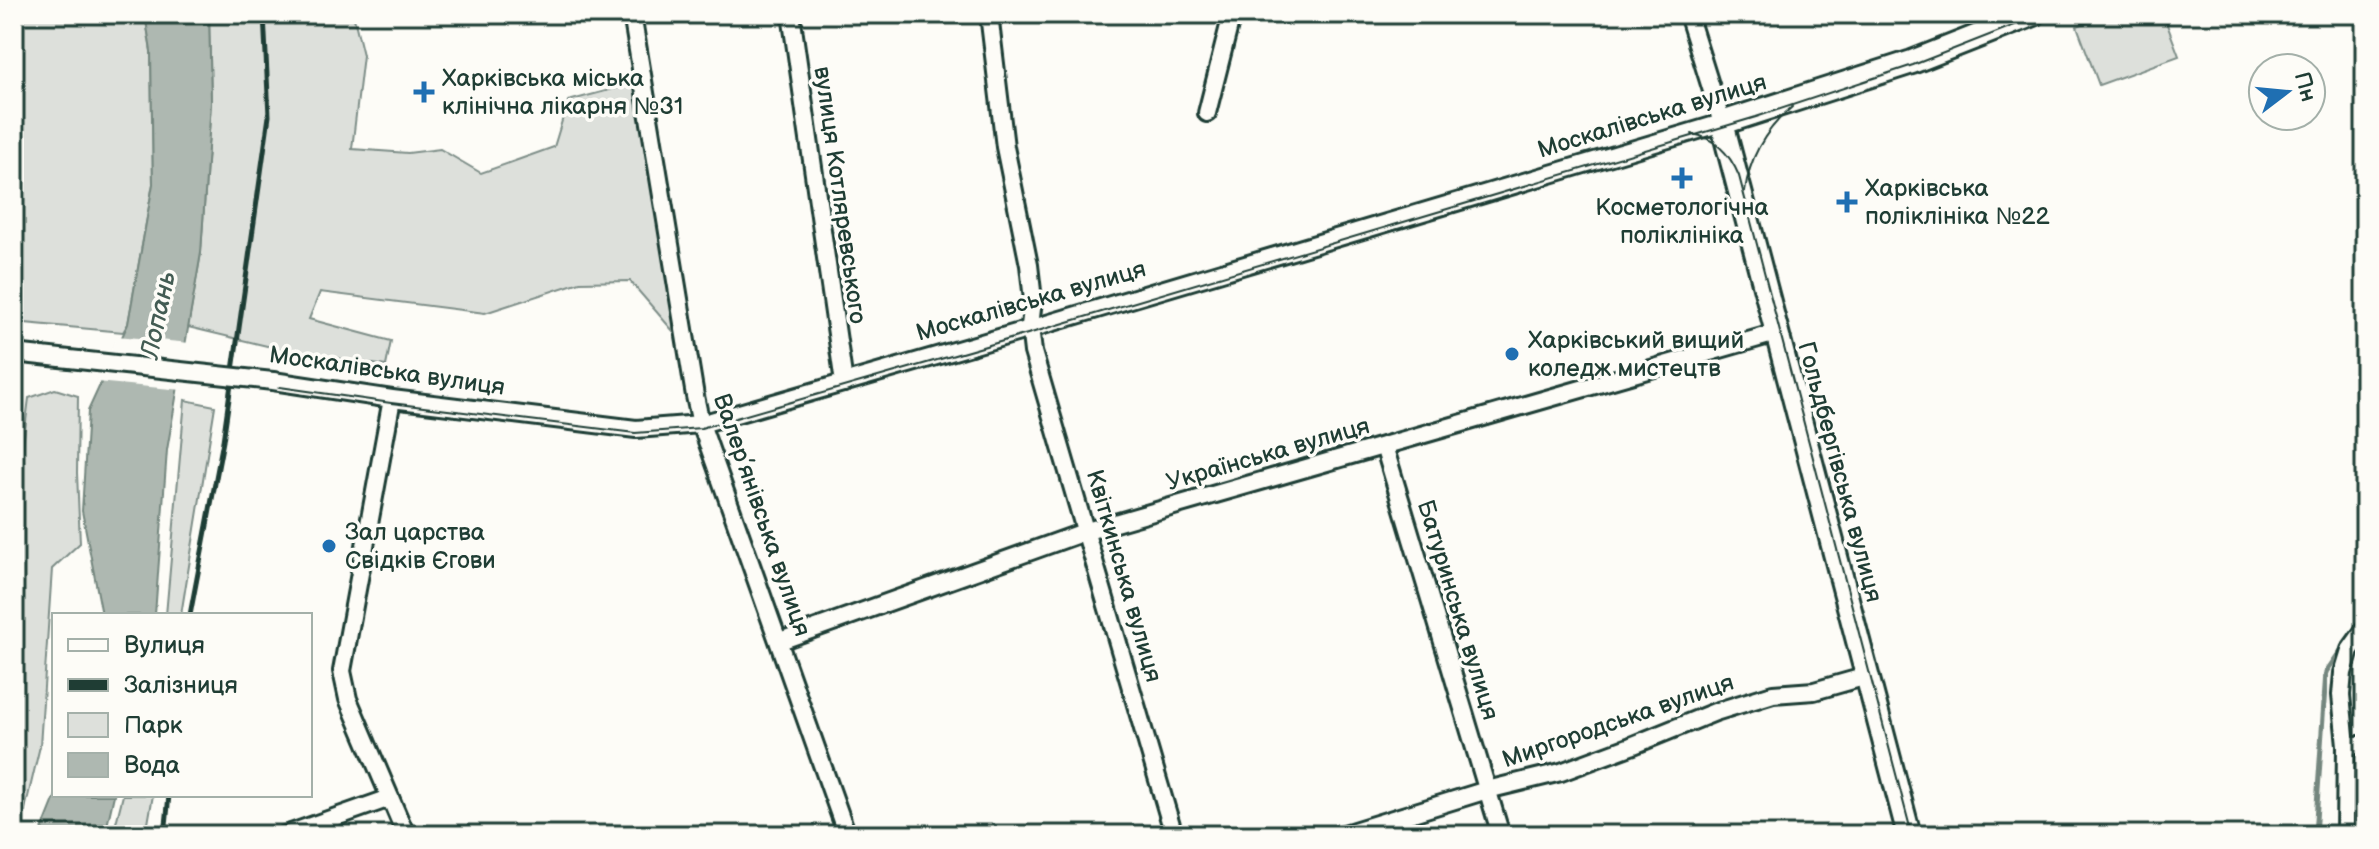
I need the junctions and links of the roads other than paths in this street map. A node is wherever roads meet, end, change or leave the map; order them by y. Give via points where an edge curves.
1 (632, 14) edge
2 (791, 14) edge
3 (989, 14) edge
4 (1232, 14) edge
5 (1688, 14) edge
6 (2034, 14) edge
7 (1207, 113) dead end
8 (1722, 123) junction
9 (1030, 329) junction
10 (1776, 333) junction
11 (19, 353) edge
12 (844, 383) junction
13 (392, 399) junction
14 (701, 424) junction
15 (1384, 446) junction
16 (1087, 531) junction
17 (2365, 629) edge
18 (780, 641) junction
19 (1867, 676) junction
20 (2346, 745) junction
21 (2365, 745) edge
22 (1487, 790) junction
23 (390, 798) junction
24 (285, 835) edge
25 (406, 835) edge
26 (847, 835) edge
27 (1174, 835) edge
28 (1341, 835) edge
29 (1501, 835) edge
30 (1909, 835) edge
31 (2345, 835) edge

1 - 14 street, Валер’янівська вулиця
2 - 12 street, вулиця Котляревського
3 - 9 street, Квіткинська вулиця via 1005,147 1029,265
4 - 7 street
5 - 8 street
6 - 8 main road, Москалівська вулиця via 1912,62
8 - 9 street, Москалівська вулиця
8 - 10 main road, Гольдбергівська вулиця
9 - 12 street, Москалівська вулиця
9 - 16 street, Квіткинська вулиця
10 - 15 street, Українська вулиця
10 - 19 main road, Гольдбергівська вулиця
11 - 13 street, Москалівська вулиця, bridge
12 - 14 street, Москалівська вулиця
13 - 14 street, Москалівська вулиця via 642,430
13 - 23 street via 342,671 348,699
14 - 18 street, Валер’янівська вулиця
15 - 16 street, Українська вулиця
15 - 22 street, Батуринська вулиця
16 - 18 street, Українська вулиця
16 - 27 street, Квіткинська вулиця
17 - 20 street via 2350,650 2343,673
18 - 26 street, Валер’янівська вулиця
19 - 22 street, Миргородська вулиця via 1814,691 1773,694 1561,772
19 - 30 main road, Гольдбергівська вулиця
20 - 21 street
20 - 31 street
22 - 28 street, Миргородська вулиця
22 - 29 street, Батуринська вулиця
23 - 24 street
23 - 25 street

